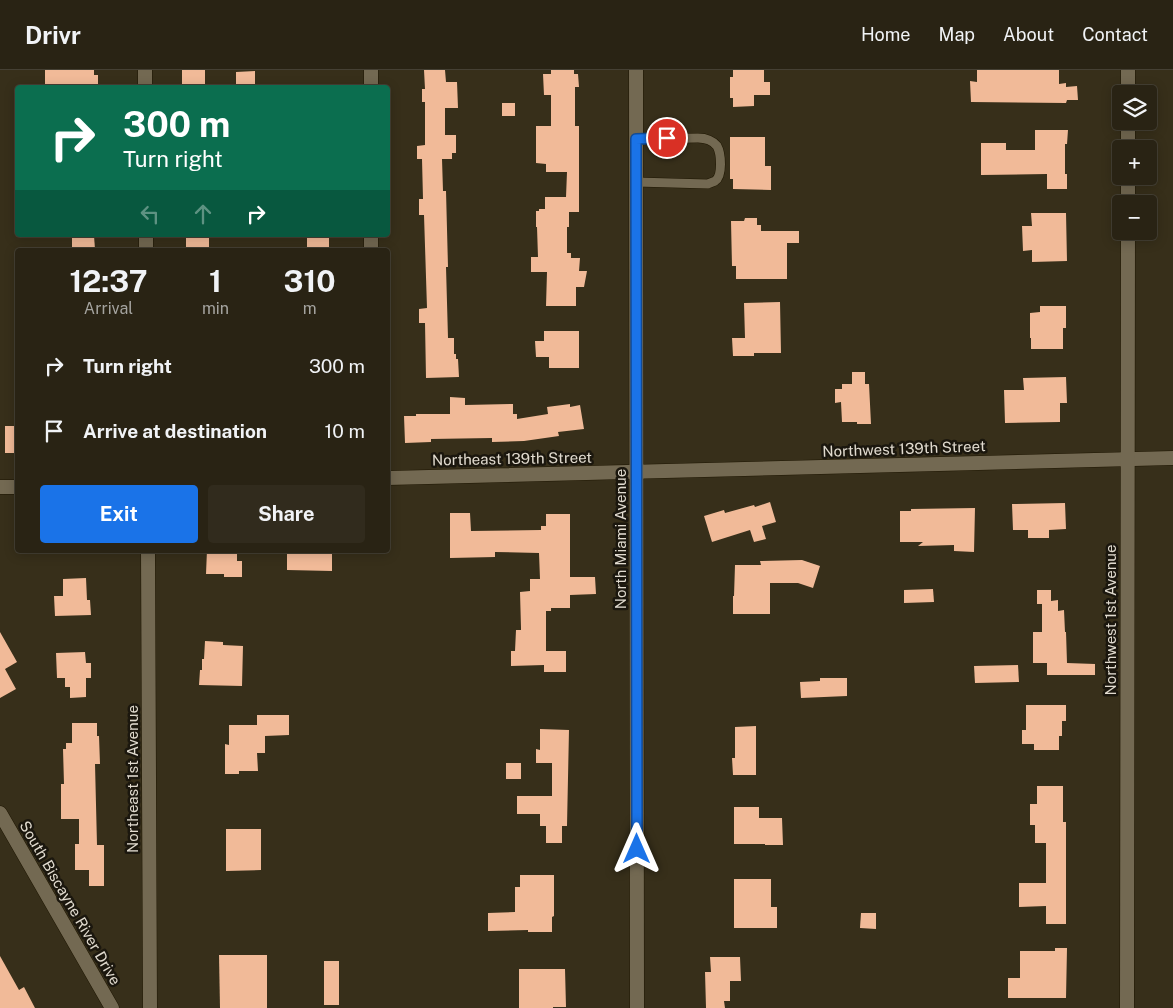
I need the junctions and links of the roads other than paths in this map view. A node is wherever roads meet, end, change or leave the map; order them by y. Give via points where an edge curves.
1 (145, 70) edge
2 (371, 70) edge
3 (636, 70) edge
4 (1128, 70) edge
5 (145, 85) edge
6 (371, 85) edge
7 (1128, 85) edge
8 (636, 139) junction
9 (636, 182) junction
10 (1128, 240) edge
11 (1173, 458) edge
12 (1127, 459) junction
13 (637, 472) junction
14 (390, 478) edge
15 (0, 487) edge
16 (15, 487) edge
17 (148, 553) edge
18 (0, 813) edge
19 (112, 1008) edge
20 (150, 1008) edge
21 (637, 1008) edge
22 (1127, 1008) edge

1 - 5 street
2 - 6 street
3 - 8 street, North Miami Avenue
4 - 7 street
8 - 9 street, North Miami Avenue
8 - 9 lane via 706,138 717,146 720,159 718,177 708,184
9 - 13 street, North Miami Avenue
10 - 12 street, Northwest 1st Avenue
11 - 12 street, Northwest 139th Street
12 - 13 street, Northwest 139th Street
12 - 22 street, Northwest 1st Avenue
13 - 14 street, Northeast 139th Street
13 - 21 street, North Miami Avenue
15 - 16 street
17 - 20 street, Northeast 1st Avenue
18 - 19 street, South Biscayne River Drive

